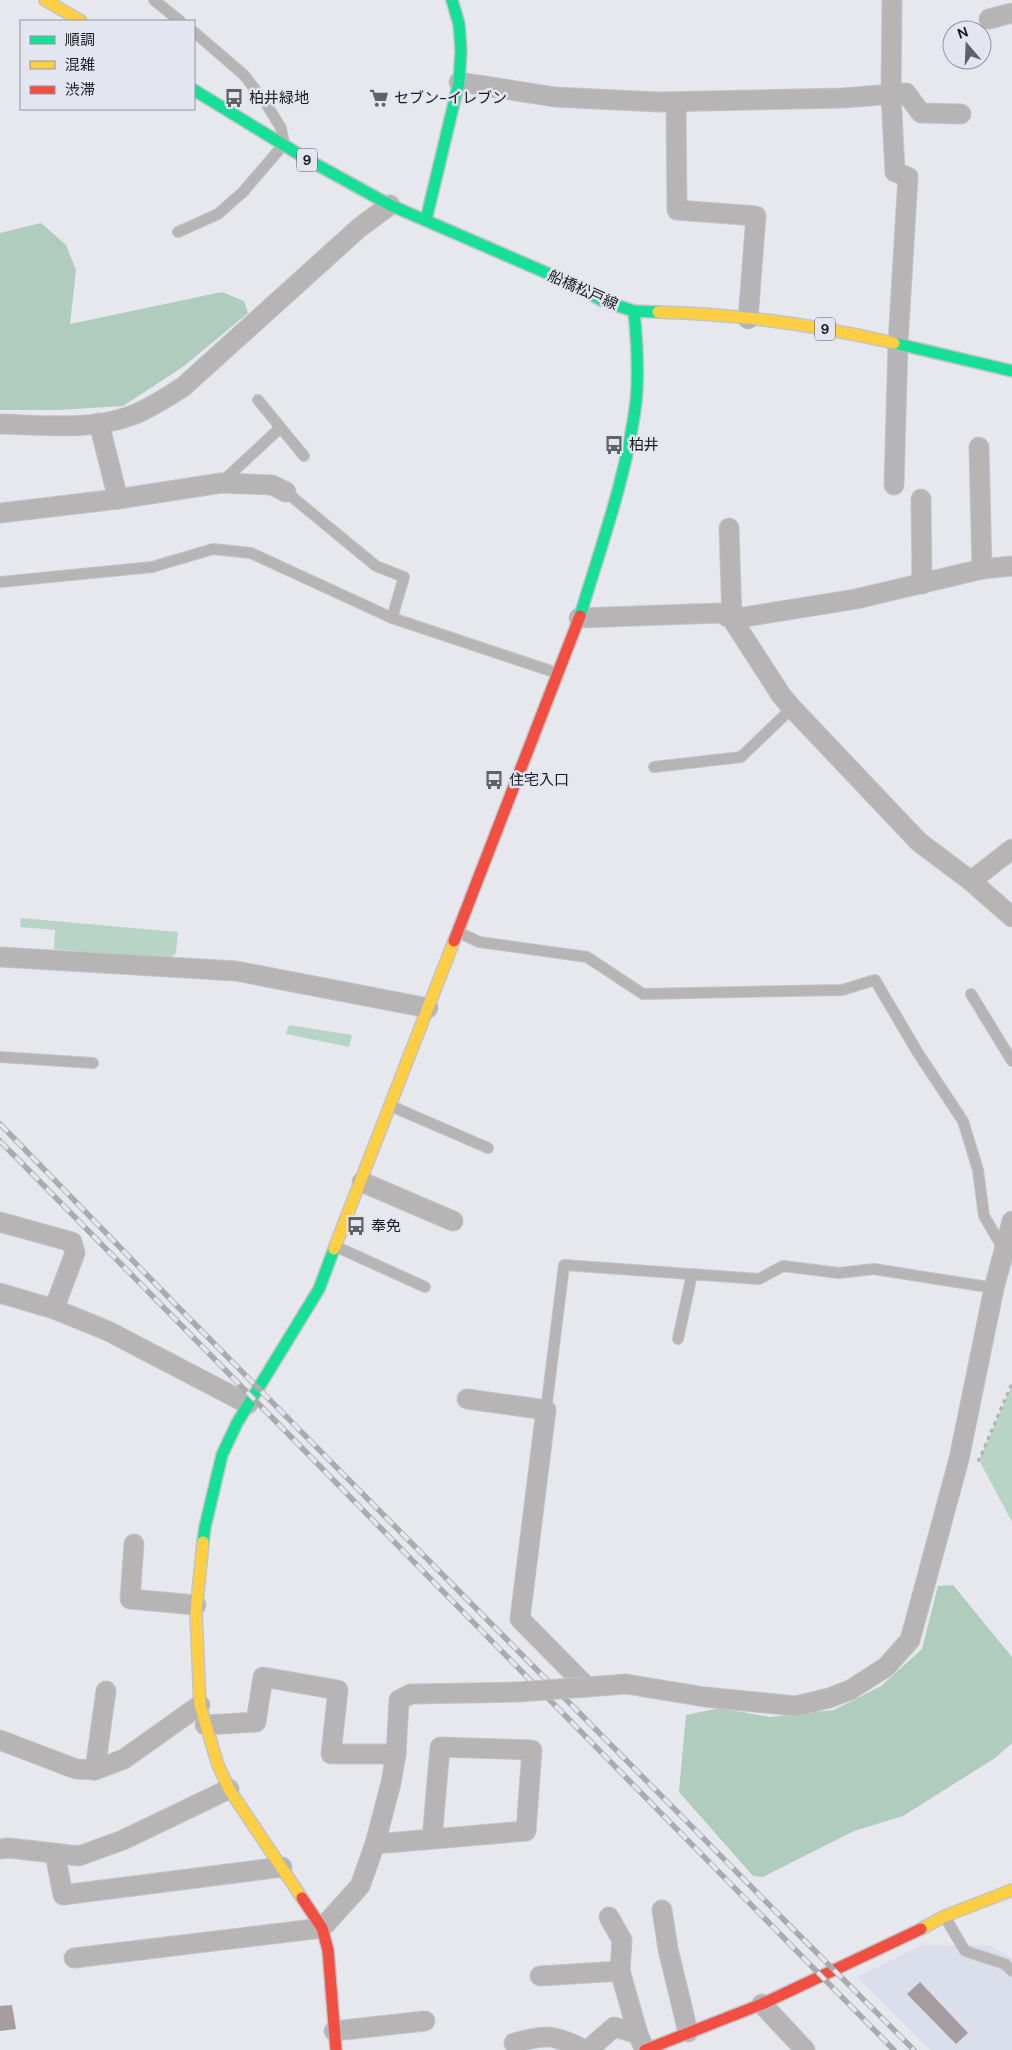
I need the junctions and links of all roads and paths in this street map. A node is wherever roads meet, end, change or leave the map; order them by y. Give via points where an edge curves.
1 (44, 0) edge
2 (154, 0) edge
3 (452, 0) edge
4 (892, 0) edge
5 (1012, 13) edge
6 (989, 19) dead end
7 (79, 20) edge
8 (179, 20) edge
9 (195, 33) edge
10 (459, 82) junction
11 (195, 91) edge
12 (891, 94) junction
13 (676, 102) junction
14 (961, 114) dead end
15 (284, 144) junction
16 (390, 205) junction
17 (426, 220) junction
18 (178, 232) dead end
19 (634, 311) junction
20 (748, 319) junction
21 (898, 343) junction
22 (1012, 371) edge
23 (258, 400) dead end
24 (0, 424) edge
25 (99, 424) junction
26 (280, 428) junction
27 (979, 447) dead end
28 (304, 456) dead end
29 (221, 483) junction
30 (894, 485) dead end
31 (286, 492) joint
32 (118, 498) junction
33 (921, 499) dead end
34 (0, 513) edge
35 (729, 528) dead end
36 (1012, 566) edge
37 (982, 569) junction
38 (0, 582) edge
39 (922, 584) junction
40 (392, 618) junction
41 (580, 618) junction
42 (732, 619) junction
43 (558, 674) junction
44 (792, 708) junction
45 (654, 767) dead end
46 (1012, 849) edge
47 (970, 881) junction
48 (1012, 917) edge
49 (457, 932) junction
50 (0, 957) edge
51 (971, 994) dead end
52 (428, 1008) junction
53 (0, 1057) edge
54 (1012, 1061) edge
55 (93, 1063) dead end
56 (390, 1106) junction
57 (488, 1148) dead end
58 (362, 1182) junction
59 (453, 1221) dead end
60 (1012, 1221) edge
61 (0, 1222) edge
62 (336, 1247) junction
63 (1004, 1250) junction
64 (692, 1274) junction
65 (425, 1287) dead end
66 (994, 1288) junction
67 (0, 1293) edge
68 (54, 1309) junction
69 (678, 1339) dead end
70 (1012, 1383) edge
71 (467, 1400) dead end
72 (248, 1404) junction
73 (546, 1410) junction
74 (959, 1459) junction
75 (134, 1544) dead end
76 (196, 1605) junction
77 (587, 1687) junction
78 (106, 1691) dead end
79 (200, 1705) junction
80 (205, 1725) junction
81 (0, 1740) edge
82 (396, 1754) junction
83 (95, 1770) junction
84 (229, 1788) junction
85 (432, 1839) junction
86 (375, 1844) junction
87 (0, 1849) edge
88 (55, 1854) junction
89 (282, 1867) junction
90 (1008, 1897) edge
91 (662, 1910) dead end
92 (945, 1916) junction
93 (609, 1917) dead end
94 (322, 1928) junction
95 (74, 1958) dead end
96 (620, 1970) junction
97 (1012, 1971) edge
98 (540, 1976) dead end
99 (762, 2004) junction
100 (425, 2021) dead end
101 (688, 2032) junction
102 (335, 2041) edge
103 (514, 2043) dead end
104 (643, 2045) edge
105 (587, 2050) edge
106 (805, 2050) edge

1 - 7 street
2 - 8 lane
3 - 10 street via 462,50
4 - 12 street
5 - 6 street
9 - 15 lane via 244,75 281,128
10 - 13 street via 555,96
10 - 17 street
11 - 15 street, 船橋松戸線 / 9
12 - 13 street
12 - 14 street via 906,94 921,113
12 - 21 street via 895,172 908,177
13 - 20 street via 677,210 756,216
15 - 16 street, 船橋松戸線 / 9
15 - 18 lane via 243,192 218,214
16 - 17 street, 船橋松戸線 / 9
16 - 25 street via 359,228 183,387 154,406
17 - 19 street, 船橋松戸線 / 9 via 570,283 603,301
19 - 20 street, 船橋松戸線 / 9
19 - 41 street via 638,352 631,434 618,491
20 - 21 street, 船橋松戸線 / 9 via 837,330
21 - 22 street, 船橋松戸線 / 9
21 - 30 street
23 - 26 lane
24 - 25 street
25 - 32 street
26 - 28 lane
26 - 29 lane
27 - 37 street
29 - 31 street via 272,485
29 - 32 street
31 - 40 lane via 376,566 404,577
32 - 34 street
33 - 39 street
35 - 42 street
36 - 37 street
37 - 39 street
38 - 40 lane via 152,567 213,549 251,553
39 - 42 street via 856,599
40 - 43 lane
41 - 42 street via 720,613
41 - 43 street
42 - 44 street via 780,696
43 - 49 street
44 - 45 lane via 741,757
44 - 47 street via 919,842
46 - 47 street
47 - 48 street
49 - 52 street
49 - 63 lane via 479,942 587,957 643,994 842,990 875,980 963,1121 978,1170 984,1216
50 - 52 street via 236,970
51 - 54 lane
52 - 56 street
53 - 55 lane
56 - 57 lane
56 - 58 street
58 - 59 street
58 - 62 street
60 - 63 street
61 - 68 street via 72,1242 75,1253
62 - 65 lane
62 - 72 street via 319,1289
63 - 66 street
64 - 66 lane via 759,1279 783,1266 838,1273 874,1269
64 - 69 lane
64 - 73 lane via 564,1265
66 - 74 street
67 - 68 street
68 - 72 street via 108,1331
70 - 74 path via 979,1460
71 - 73 street
72 - 76 street via 222,1455 205,1527
73 - 77 street via 520,1619
74 - 77 street via 910,1640 886,1667 850,1690 796,1706 706,1697 626,1684
75 - 76 street via 130,1599
76 - 79 street
77 - 82 street, bridge via 411,1694 399,1700
78 - 83 street
79 - 80 street
79 - 83 street via 124,1759
80 - 82 street via 256,1722 263,1676 338,1690 331,1754
80 - 84 street
81 - 83 street via 76,1769
82 - 86 street
84 - 88 street via 123,1840 79,1856
84 - 89 street
85 - 85 street via 526,1831 532,1750 440,1747
85 - 86 street
86 - 94 street via 360,1886
87 - 88 street
88 - 89 street via 63,1895
89 - 94 street
90 - 92 street
91 - 101 street
92 - 97 lane via 965,1952 1005,1964
92 - 99 street
93 - 96 street via 622,1940
94 - 95 street
94 - 102 street via 328,1950
96 - 98 street
96 - 104 street
99 - 101 street
99 - 106 street
100 - 102 street
101 - 104 street
103 - 105 street via 539,2035 558,2037
104 - 105 street via 614,2027

